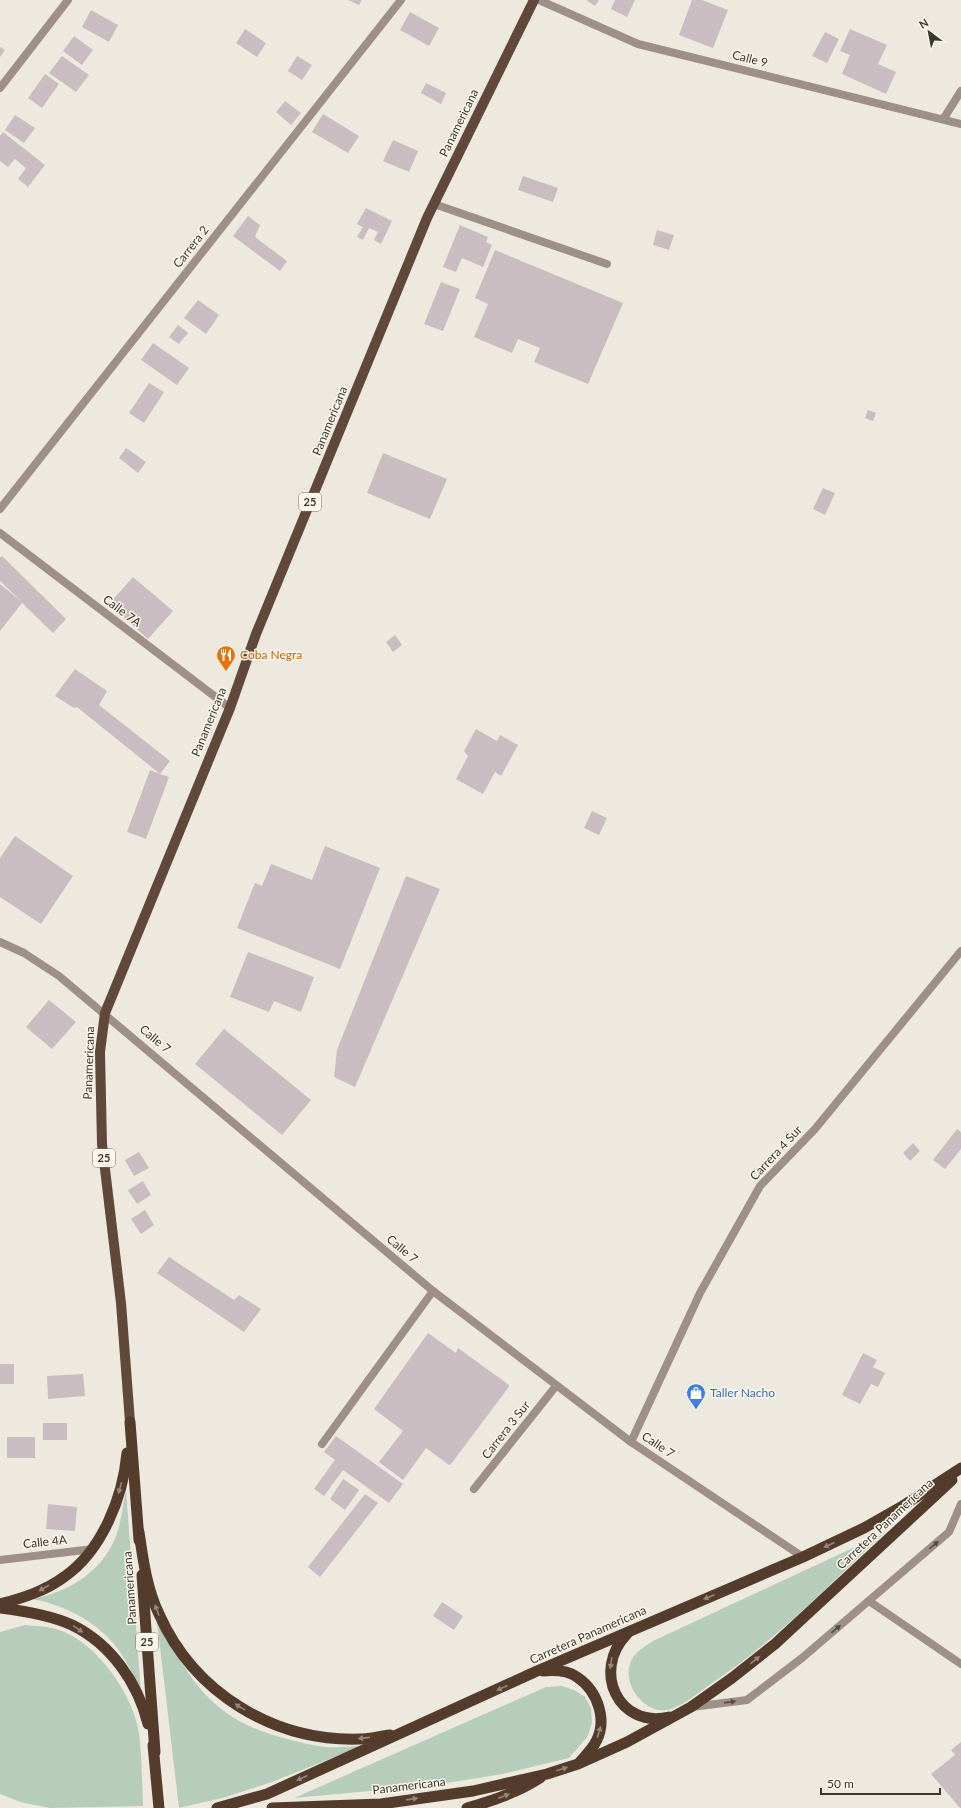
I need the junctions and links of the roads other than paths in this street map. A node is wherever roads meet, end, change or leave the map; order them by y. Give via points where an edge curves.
1 (68, 0) edge
2 (401, 0) edge
3 (534, 0) edge
4 (539, 0) edge
5 (0, 88) edge
6 (961, 91) edge
7 (944, 118) junction
8 (961, 124) edge
9 (434, 204) junction
10 (608, 264) dead end
11 (0, 509) edge
12 (0, 533) edge
13 (230, 708) junction
14 (0, 942) edge
15 (961, 951) edge
16 (105, 1013) junction
17 (433, 1290) junction
18 (556, 1386) junction
19 (130, 1422) junction
20 (631, 1442) junction
21 (322, 1444) dead end
22 (961, 1468) edge
23 (961, 1472) edge
24 (474, 1489) dead end
25 (961, 1504) edge
26 (138, 1532) junction
27 (93, 1549) junction
28 (803, 1557) junction
29 (0, 1560) edge
30 (869, 1602) junction
31 (0, 1604) edge
32 (0, 1608) edge
33 (630, 1631) junction
34 (961, 1664) edge
35 (537, 1671) junction
36 (691, 1707) junction
37 (677, 1715) junction
38 (402, 1733) junction
39 (155, 1752) junction
40 (578, 1764) junction
41 (547, 1774) junction
42 (159, 1808) edge
43 (217, 1808) edge
44 (272, 1808) edge
45 (467, 1808) edge

1 - 5 street
2 - 11 street, Carrera 2
3 - 9 main road, Panamericana / 25
4 - 7 street, Calle 9 via 638,44
6 - 7 street
7 - 8 street, Calle 9
9 - 10 street
9 - 13 main road, Panamericana / 25 via 256,634
12 - 13 street, Calle 7A
13 - 16 main road, Panamericana / 25
14 - 16 street, Calle 7 via 24,953 59,976
15 - 20 street, Carrera 4 Sur via 815,1129 760,1186 700,1293
16 - 17 street, Calle 7
16 - 19 main road, Panamericana / 25 via 100,1052 102,1144 121,1303
17 - 18 street, Calle 7
17 - 21 street
18 - 20 street, Calle 7
18 - 24 street, Carrera 3 Sur
19 - 26 highway, Panamericana / 25
19 -> 27 highway, Panamericana via 126,1469 114,1511
20 - 28 street, Calle 7
22 -> 28 highway, Carretera Panamericana via 876,1521
36 -> 23 highway, Carretera Panamericana via 775,1644
30 -> 25 street via 949,1532
38 -> 26 highway via 360,1739 318,1737 277,1727 234,1704 206,1683 179,1651 158,1614 146,1574
26 - 39 highway, Panamericana / 25
27 - 29 street, Calle 4A
27 -> 31 highway, Panamericana via 65,1577 32,1595
28 -> 33 highway, Carretera Panamericana
30 - 34 street
36 -> 30 street via 747,1700
32 -> 39 highway via 34,1613 72,1625 104,1647 130,1677 146,1713
33 - 35 highway, Carretera Panamericana
33 -> 37 highway via 618,1644 611,1660 610,1678 616,1694 627,1708 642,1717 660,1719
35 -> 38 highway, Carretera Panamericana
40 -> 35 highway via 594,1745 601,1726 599,1706 590,1689 576,1676 557,1670
36 - 37 highway, Carretera Panamericana
37 - 40 highway, Carretera Panamericana via 627,1742
38 -> 43 highway, Carretera Panamericana via 267,1794
39 - 42 highway, 25
41 -> 40 highway, Carretera Panamericana
44 -> 41 highway, Panamericana via 381,1804 473,1791
45 -> 41 highway via 523,1789

